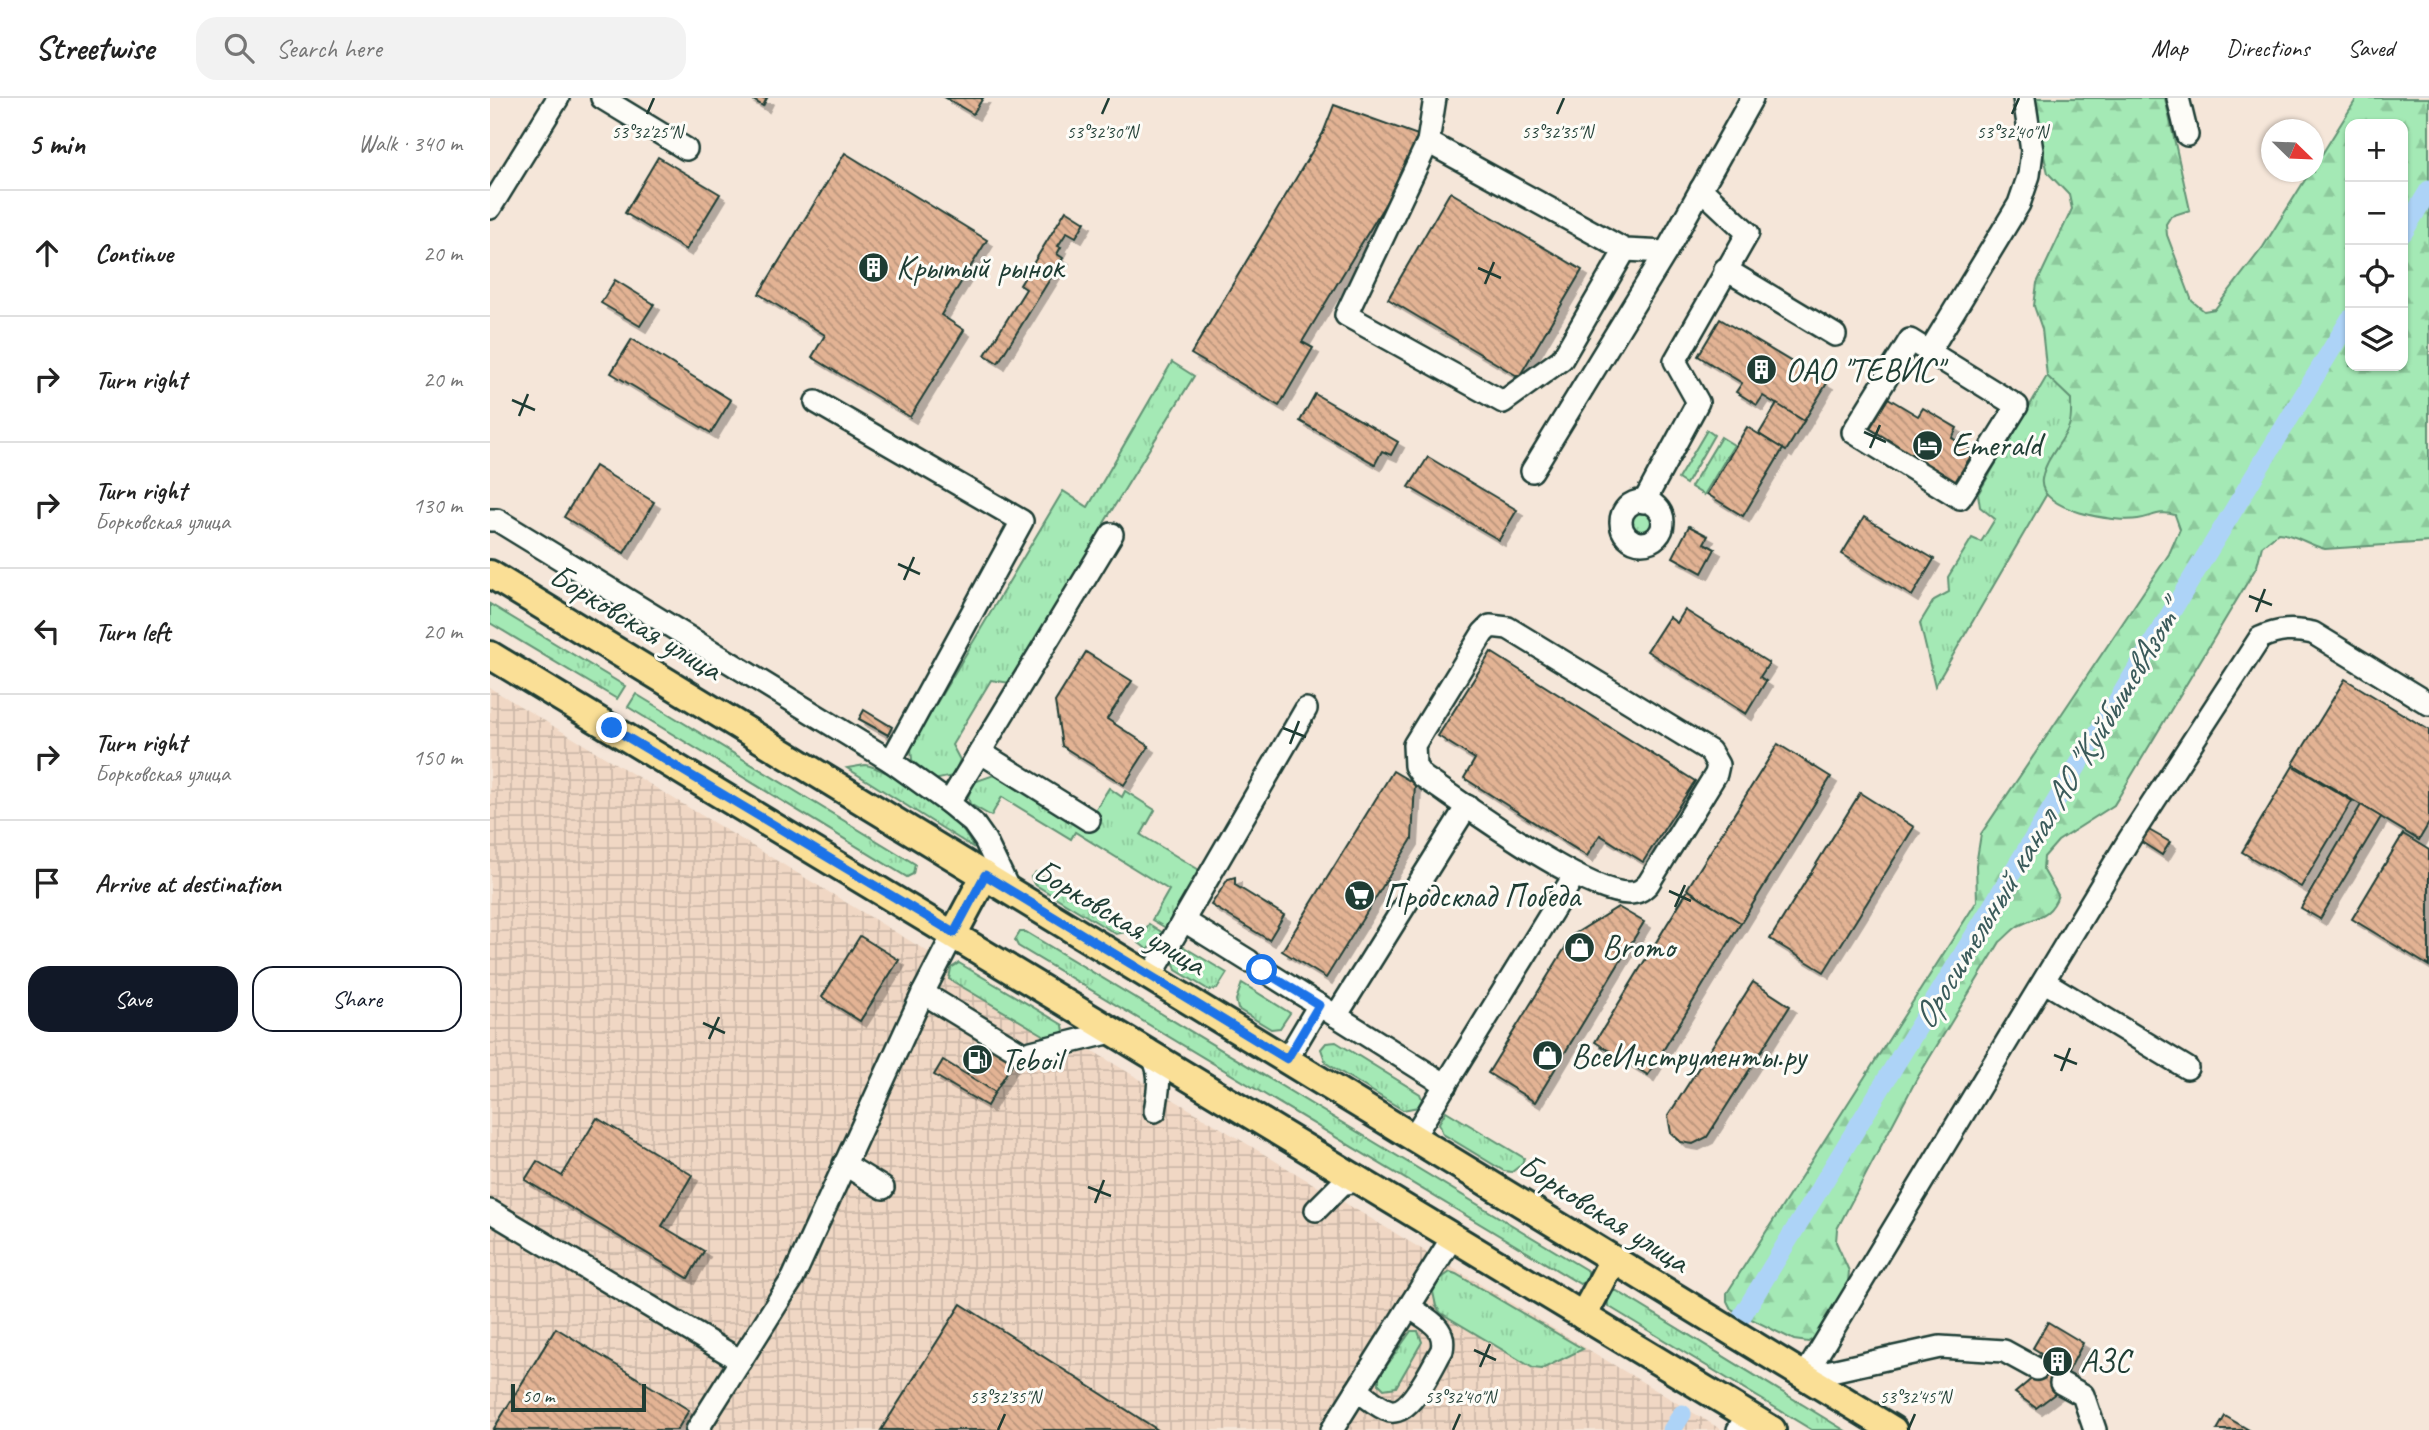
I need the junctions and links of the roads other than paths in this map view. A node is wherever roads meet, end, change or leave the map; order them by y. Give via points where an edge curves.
1 (558, 98) edge
2 (602, 98) edge
3 (1435, 98) edge
4 (1752, 98) edge
5 (2024, 98) edge
6 (2178, 98) edge
7 (2187, 135) dead end
8 (1428, 142) junction
9 (686, 149) dead end
10 (1702, 188) junction
11 (490, 208) edge
12 (1625, 250) junction
13 (1666, 252) junction
14 (1725, 269) junction
15 (1835, 335) dead end
16 (1929, 352) junction
17 (816, 402) dead end
18 (1532, 471) dead end
19 (1644, 502) dead end
20 (493, 520) edge
21 (1112, 534) dead end
22 (490, 574) edge
23 (490, 655) edge
24 (2429, 704) edge
25 (1306, 709) dead end
26 (980, 752) junction
27 (891, 761) junction
28 (950, 803) junction
29 (1467, 806) junction
30 (1089, 820) dead end
31 (985, 875) junction
32 (1574, 876) junction
33 (1009, 890) junction
34 (1183, 920) junction
35 (954, 933) junction
36 (1151, 976) junction
37 (2045, 982) junction
38 (923, 993) junction
39 (1328, 1011) junction
40 (1116, 1031) junction
41 (1147, 1050) junction
42 (1287, 1059) junction
43 (2187, 1068) dead end
44 (1201, 1083) junction
45 (1446, 1085) junction
46 (1415, 1136) junction
47 (1322, 1160) junction
48 (844, 1164) junction
49 (1357, 1181) junction
50 (883, 1188) dead end
51 (490, 1211) edge
52 (1452, 1238) junction
53 (1613, 1260) junction
54 (1409, 1307) junction
55 (1583, 1316) junction
56 (740, 1361) junction
57 (2037, 1369) dead end
58 (1804, 1377) junction
59 (2062, 1383) dead end
60 (1357, 1390) junction
61 (1743, 1423) edge
62 (697, 1430) edge
63 (1332, 1430) edge
64 (1772, 1430) edge
65 (1893, 1430) edge
66 (2095, 1430) edge

1 - 11 street
2 - 9 street
3 - 8 street
4 - 10 street
5 - 16 street via 2032,150 2019,204
6 - 7 street
8 - 12 street
8 - 12 street via 1346,315 1503,402 1562,359
10 - 13 street
10 - 14 street via 1748,233
12 - 13 street
13 - 18 street
14 - 15 street
14 - 19 street via 1675,361 1698,402
16 - 16 street via 2017,406 1960,498 1853,432 1910,340
17 - 27 street via 1022,521
20 - 27 street
21 - 26 street
22 - 31 main road, Борковская улица
23 - 35 main road
24 - 37 street via 2313,633 2284,630 2260,638 2130,838
25 - 34 street
26 - 28 street
26 - 30 street
27 - 28 street
28 - 33 street via 985,840
29 - 32 street
29 - 32 street via 1422,776 1415,766 1414,745 1490,626 1508,628 1710,751 1718,765 1716,774 1648,884 1630,894
29 - 39 street
31 - 33 main road, Борковская улица
31 - 35 main road
32 - 45 street
33 - 36 main road, Борковская улица
34 - 36 street
34 - 39 street
35 - 38 street
35 - 40 main road
36 - 42 main road, Борковская улица
37 - 43 street
37 - 58 street
38 - 40 street via 1023,1054
38 - 48 street
39 - 42 street
39 - 45 street
40 - 41 main road
41 - 44 main road
41 - 44 street via 1158,1063 1160,1076 1155,1111 1176,1085
42 - 46 main road, Борковская улица
44 - 47 main road
45 - 46 street
46 - 53 main road, Борковская улица
47 - 49 main road
47 - 49 street via 1325,1176 1317,1210 1342,1184
48 - 50 street
48 - 56 street via 793,1278
49 - 52 main road
51 - 56 street
52 - 54 street
52 - 55 main road
53 - 55 main road
53 - 58 main road, Борковская улица
54 - 60 street
54 - 60 street via 1437,1326 1444,1340 1408,1406 1386,1410
55 - 61 main road
56 - 62 street
57 - 58 street via 2004,1351 1940,1347
58 - 65 main road, Борковская улица
59 - 66 street via 2083,1395
60 - 63 street
61 - 64 main road

